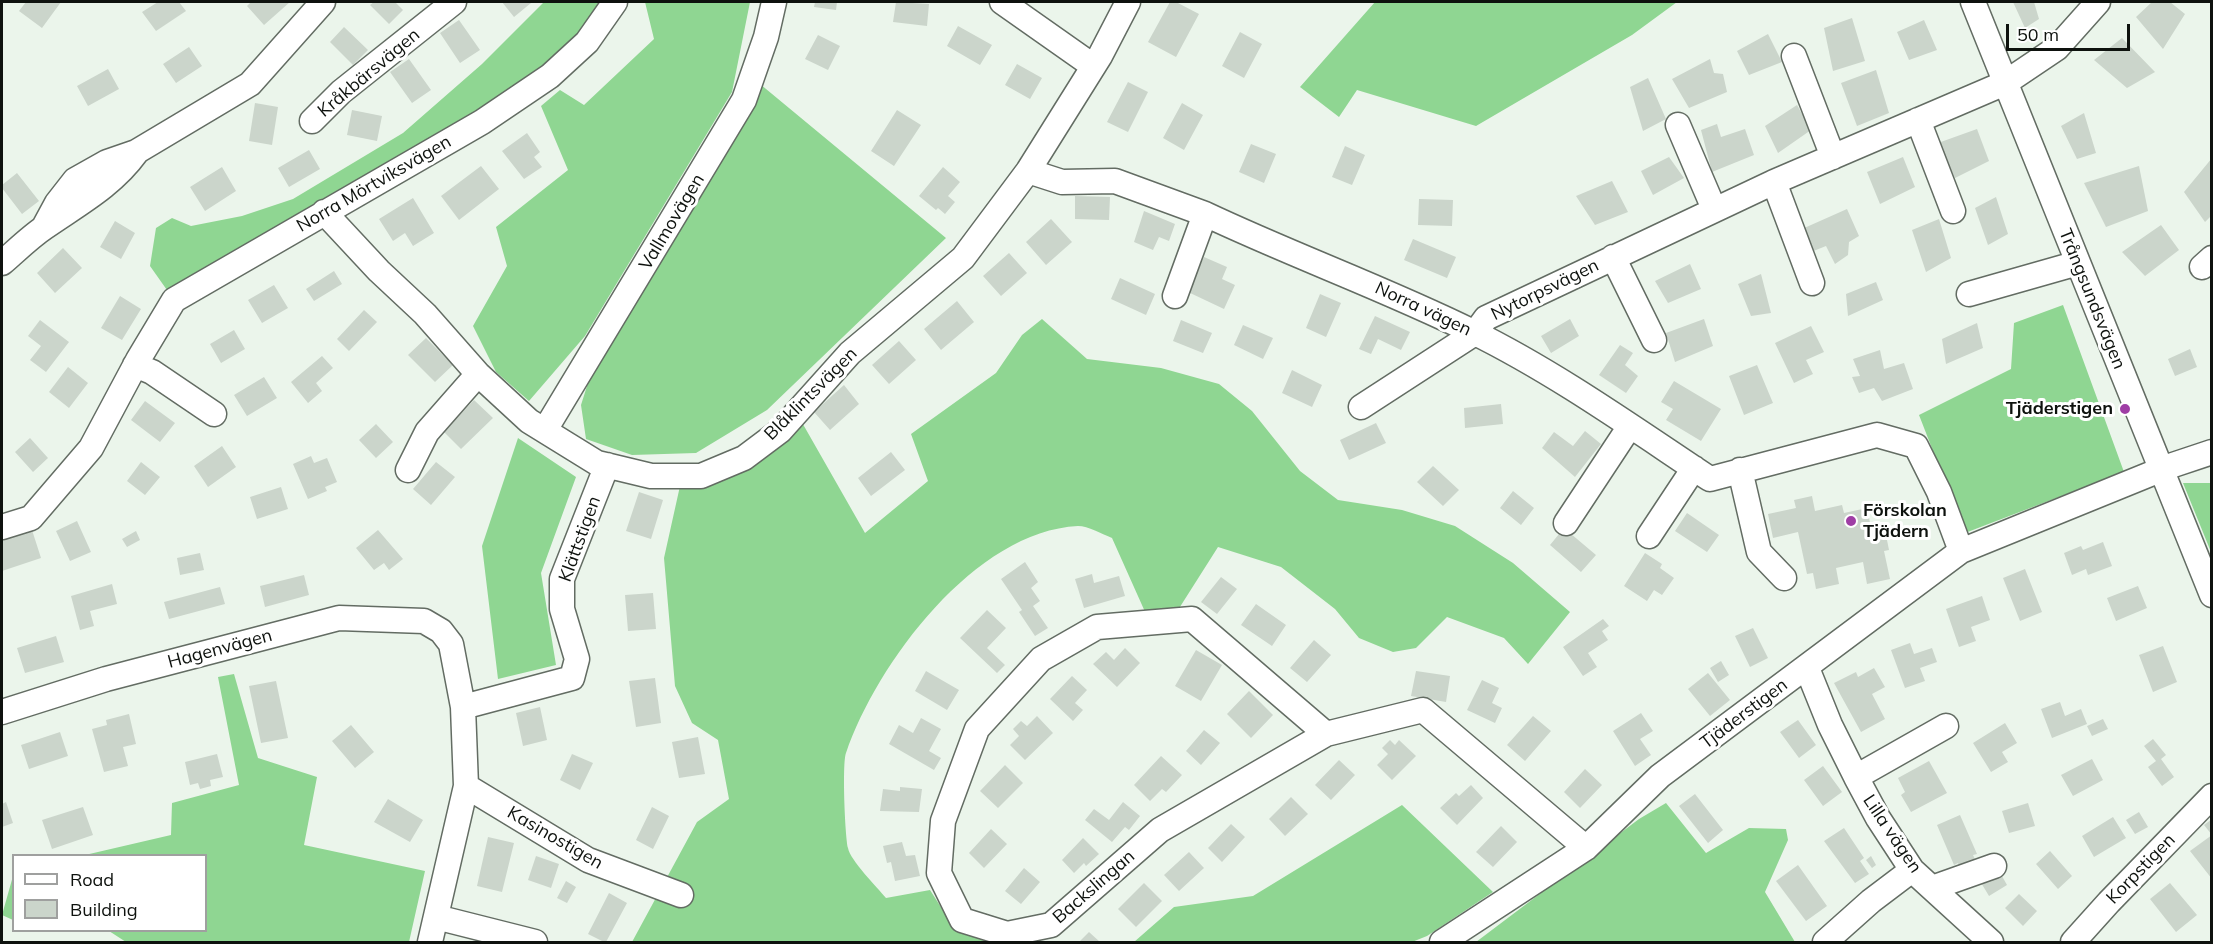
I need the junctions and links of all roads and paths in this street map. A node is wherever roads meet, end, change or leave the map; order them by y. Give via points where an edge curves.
1 (323, 2) edge
2 (454, 2) edge
3 (615, 2) edge
4 (774, 2) edge
5 (1002, 2) edge
6 (1128, 2) edge
7 (1973, 2) edge
8 (2098, 2) edge
9 (1794, 56) dead end
10 (1094, 66) junction
11 (2006, 83) junction
12 (1918, 120) junction
13 (312, 121) dead end
14 (1678, 125) dead end
15 (1833, 157) junction
16 (1028, 171) junction
17 (1774, 182) junction
18 (1714, 209) junction
19 (1953, 211) dead end
20 (324, 212) junction
21 (1205, 214) junction
22 (1613, 257) junction
23 (2, 263) edge
24 (2078, 263) junction
25 (1812, 283) dead end
26 (1969, 294) dead end
27 (1175, 296) dead end
28 (1475, 333) junction
29 (1654, 340) dead end
30 (135, 364) junction
31 (478, 374) junction
32 (1361, 407) dead end
33 (214, 414) dead end
34 (1630, 426) junction
35 (545, 430) junction
36 (2211, 452) edge
37 (607, 465) junction
38 (1694, 468) junction
39 (408, 470) dead end
40 (1740, 470) junction
41 (2161, 470) junction
42 (1566, 523) dead end
43 (2, 527) edge
44 (1649, 536) dead end
45 (1961, 551) junction
46 (1784, 578) dead end
47 (2211, 595) edge
48 (1807, 668) junction
49 (463, 707) junction
50 (2, 712) edge
51 (1946, 726) dead end
52 (1326, 734) junction
53 (1856, 777) junction
54 (466, 786) junction
55 (2211, 796) edge
56 (1586, 848) junction
57 (1994, 866) dead end
58 (1912, 870) junction
59 (1932, 888) junction
60 (681, 895) dead end
61 (436, 917) junction
62 (430, 942) edge
63 (535, 942) edge
64 (1442, 942) edge
65 (1825, 942) edge
66 (1991, 942) edge
67 (2073, 942) edge

1 - 23 street via 250,84 136,152 98,192 44,227
2 - 13 street, Kråkbärsvägen via 341,92
3 - 20 street, Norra Mörtviksvägen via 587,42 550,76 482,122
4 - 35 street, Vallmovägen via 744,100
5 - 10 street
6 - 10 street, Blåklintsvägen
7 - 11 street, Trångsundsvägen
8 - 11 street, Nytorpsvägen via 2057,48
9 - 15 street
10 - 16 street, Blåklintsvägen
11 - 12 street, Nytorpsvägen
11 - 24 street, Trångsundsvägen
12 - 15 street, Nytorpsvägen
12 - 19 street
14 - 18 street
15 - 17 street, Nytorpsvägen
16 - 21 street, Norra vägen via 1062,182 1115,181
16 - 37 street, Blåklintsvägen via 963,258 850,353 780,430 744,458 700,476 651,476
17 - 18 street, Nytorpsvägen
17 - 25 street
18 - 22 street, Nytorpsvägen
20 - 30 street, Norra Mörtviksvägen via 174,300
20 - 31 street, Blåklintsvägen
21 - 27 street
21 - 28 street, Norra vägen
22 - 28 street, Nytorpsvägen via 1486,318
22 - 29 street, Nytorpsvägen
24 - 26 street
24 - 41 street, Trångsundsvägen
28 - 32 street, Nytorpsvägen
28 - 34 street, Norra vägen via 1566,384
30 - 33 street
30 - 43 street, Norra Mörtviksvägen via 91,448 31,518
31 - 35 street, Blåklintsvägen via 529,421
31 - 39 street via 428,432
34 - 38 street, Norra vägen
34 - 42 street
35 - 37 street, Blåklintsvägen via 597,463
36 - 41 street, Tjäderstigen
37 - 49 street, Klättstigen via 561,579 562,609 577,659 572,678
38 - 40 street, Norra vägen via 1710,479
38 - 44 street
40 - 45 street, Norra vägen via 1877,435 1916,446 1939,492
40 - 46 street via 1760,552
41 - 45 street, Tjäderstigen
41 - 47 street, Trångsundsvägen
45 - 48 street, Tjäderstigen
48 - 53 street, Lilla vägen
48 - 56 street, Tjäderstigen via 1660,776
49 - 50 street, Hagenvägen via 451,644 441,631 424,621 339,618 106,679
49 - 54 street
51 - 53 street, Lilla vägen
52 - 52 street, Backslingan via 1192,619 1097,627 1041,659 977,729 943,821 939,873 962,920 1007,934 1051,925 1160,830
52 - 56 street, Backslingan via 1423,710
53 - 58 street, Lilla vägen
54 - 60 street, Kasinostigen via 588,860
54 - 61 street
55 - 67 street, Korpstigen
56 - 64 street, Tjäderstigen
57 - 59 street, Lilla vägen
58 - 59 street, Lilla vägen
58 - 65 street
59 - 66 street, Lilla vägen
61 - 62 street
61 - 63 street

